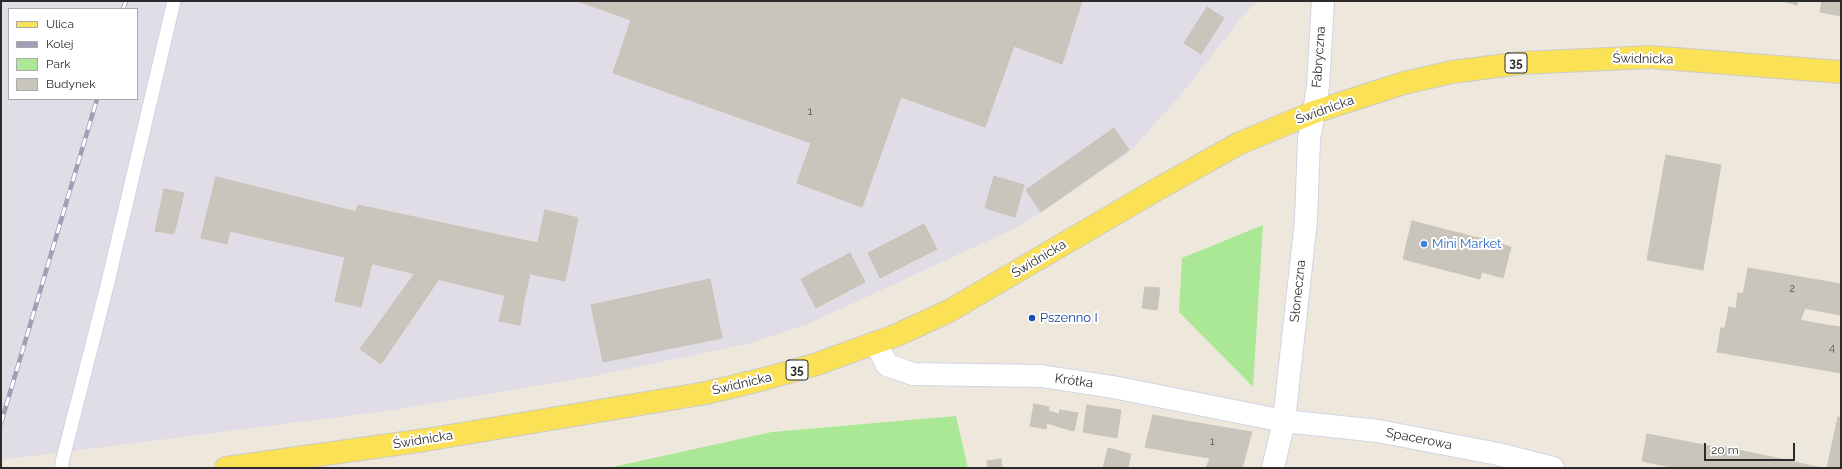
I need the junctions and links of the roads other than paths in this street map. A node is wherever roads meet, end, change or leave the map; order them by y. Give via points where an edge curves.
1 (174, 1) edge
2 (1323, 1) edge
3 (1841, 72) edge
4 (1314, 112) junction
5 (876, 343) junction
6 (1284, 421) junction
7 (62, 468) edge
8 (226, 468) edge
9 (1273, 468) edge
10 (1553, 468) edge

1 - 7 lane
2 - 4 street, Fabryczna
3 - 4 main road, Świdnicka / 35 via 1650,57 1521,63 1452,72 1418,80
4 - 5 main road, Świdnicka / 35 via 1238,144 949,311
4 - 6 street, Słoneczna via 1309,139 1306,220
5 - 6 street, Krótka via 887,365 913,374 1041,376 1113,387
5 - 8 main road, Świdnicka / 35 via 764,380 706,393 425,440
6 - 9 street, Słoneczna
6 - 10 street, Spacerowa via 1378,431 1498,454

